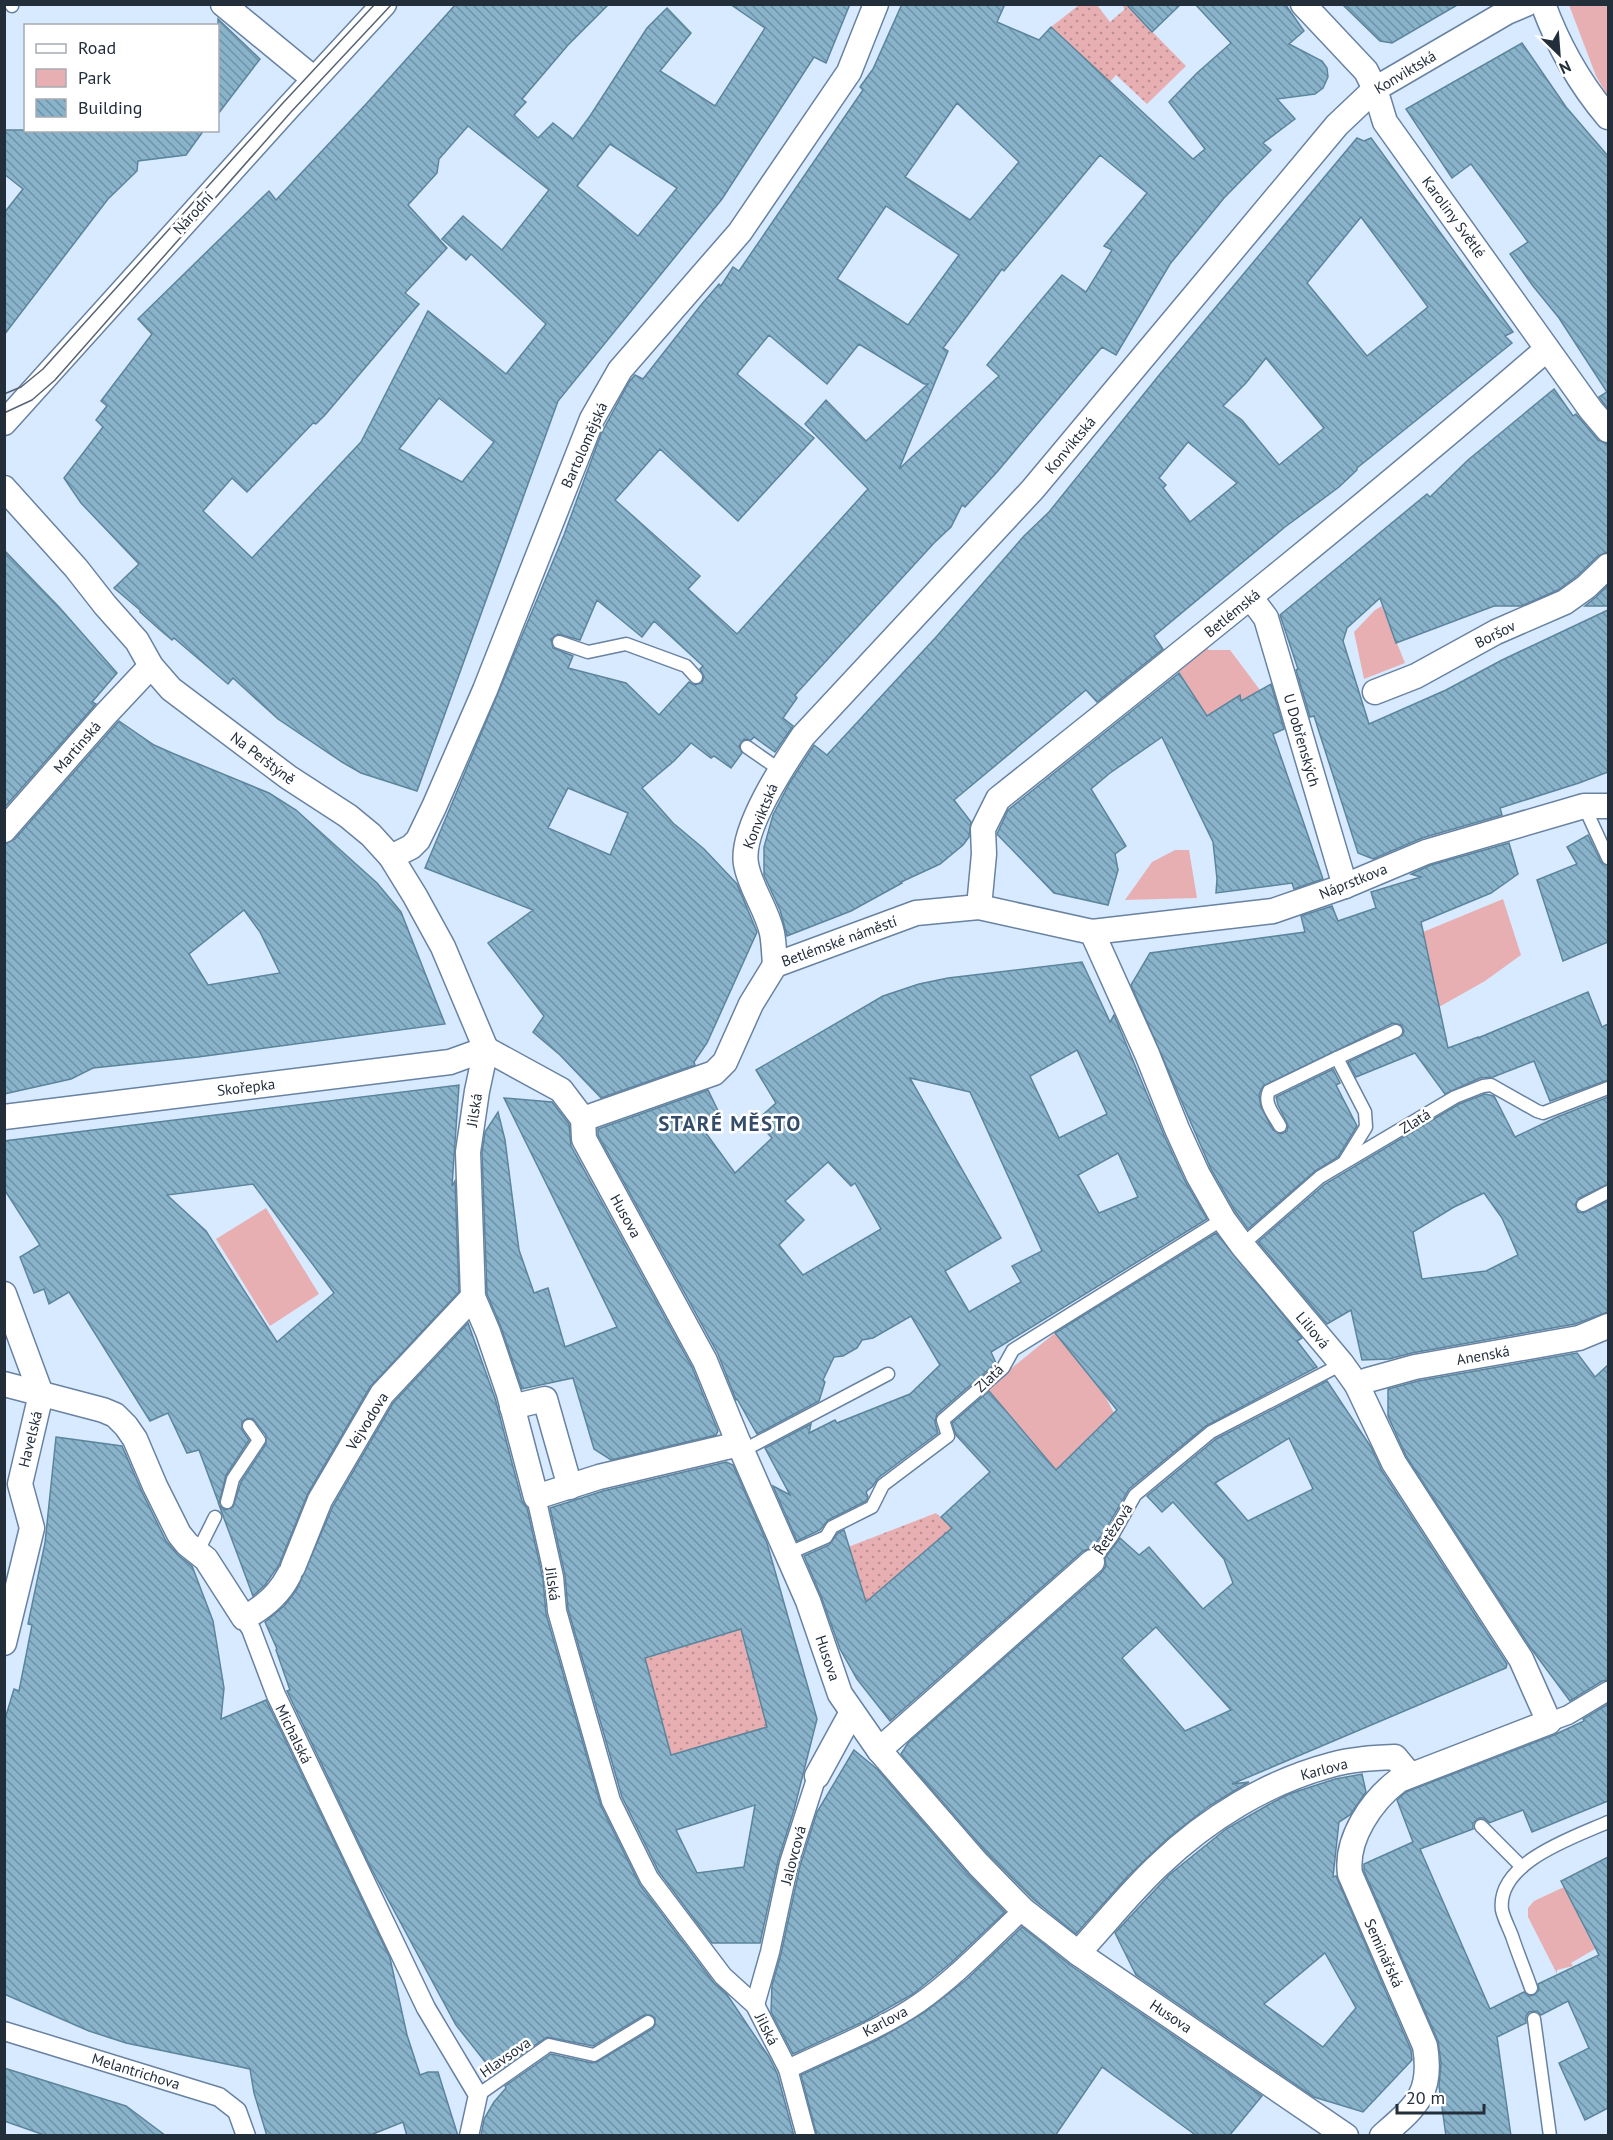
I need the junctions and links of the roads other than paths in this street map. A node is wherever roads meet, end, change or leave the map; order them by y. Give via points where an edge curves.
1 (223, 4) edge
2 (384, 4) edge
3 (876, 4) edge
4 (1303, 4) edge
5 (1526, 4) edge
6 (1543, 4) edge
7 (314, 79) junction
8 (1375, 89) junction
9 (1608, 117) edge
10 (1547, 349) junction
11 (4, 423) edge
12 (1608, 430) edge
13 (4, 488) edge
14 (1608, 566) edge
15 (1251, 598) junction
16 (559, 642) dead end
17 (151, 666) junction
18 (696, 677) dead end
19 (1375, 693) dead end
20 (747, 747) dead end
21 (780, 770) junction
22 (1584, 806) junction
23 (1608, 806) edge
24 (4, 830) edge
25 (391, 857) junction
26 (1608, 858) edge
27 (1345, 886) junction
28 (979, 907) junction
29 (1092, 932) junction
30 (775, 964) junction
31 (1396, 1031) dead end
32 (486, 1049) junction
33 (1337, 1058) junction
34 (1608, 1088) edge
35 (4, 1117) edge
36 (583, 1119) junction
37 (1280, 1126) dead end
38 (1344, 1162) junction
39 (1608, 1192) edge
40 (1583, 1205) dead end
41 (1223, 1219) junction
42 (1242, 1245) junction
43 (4, 1294) edge
44 (473, 1297) junction
45 (1608, 1326) edge
46 (1342, 1364) junction
47 (888, 1374) dead end
48 (4, 1384) edge
49 (1357, 1385) junction
50 (41, 1394) junction
51 (512, 1407) junction
52 (249, 1426) dead end
53 (741, 1448) junction
54 (570, 1486) junction
55 (12, 1491) edge
56 (536, 1497) junction
57 (228, 1502) dead end
58 (215, 1517) dead end
59 (198, 1551) junction
60 (787, 1554) junction
61 (1092, 1562) joint
62 (244, 1618) junction
63 (4, 1643) edge
64 (1608, 1691) edge
65 (852, 1712) junction
66 (1549, 1722) junction
67 (879, 1750) junction
68 (1410, 1775) junction
69 (817, 1776) joint
70 (1608, 1821) edge
71 (1481, 1826) dead end
72 (1522, 1867) junction
73 (1023, 1910) junction
74 (1078, 1953) junction
75 (1531, 1988) dead end
76 (755, 2005) junction
77 (1534, 2019) dead end
78 (648, 2022) dead end
79 (4, 2031) edge
80 (788, 2069) junction
81 (478, 2095) junction
82 (246, 2136) edge
83 (469, 2136) edge
84 (806, 2136) edge
85 (1346, 2136) edge
86 (1382, 2136) edge
87 (1550, 2136) edge

1 - 7 street
2 - 7 street, Národní
3 - 25 street, Bartolomějská via 849,72 740,232 620,370 592,419 485,690 434,807 418,840
4 - 8 street, Karoliny Světlé via 1366,71
5 - 8 street, Konviktská
6 - 9 street via 1553,31 1591,97
7 - 11 street, Národní
8 - 10 street, Karoliny Světlé via 1385,122
8 - 21 street, Konviktská via 1337,125 1034,489 803,736
10 - 12 street, Karoliny Světlé
10 - 15 street, Betlémská
13 - 17 street, Na Perštýně via 137,641
14 - 19 street, Boršov via 1565,602
15 - 27 street, U Dobřenských via 1266,618
15 - 28 street, Betlémská via 998,799 984,828
16 - 18 lane via 588,652 626,644 686,666
17 - 24 street, Martinská
17 - 25 street, Na Perštýně via 171,689 288,777 348,816
20 - 21 lane
21 - 30 street, Konviktská via 760,809 745,854 772,932
22 - 23 street, Náprstkova
22 - 26 lane
22 - 27 street, Náprstkova via 1426,852
25 - 32 street, Na Perštýně via 443,947
27 - 29 street, Náprstkova via 1273,911
28 - 29 street, Betlémské náměstí
28 - 30 street, Betlémské náměstí via 916,913
29 - 41 street, Liliová via 1198,1174
30 - 36 street, Betlémské náměstí via 718,1071
31 - 33 lane
32 - 35 street, Skořepka via 450,1062
32 - 36 street, Husova via 561,1090
32 - 44 street, Jilská via 468,1152
33 - 37 lane via 1269,1091 1268,1104
33 - 38 lane via 1367,1122
34 - 38 lane, Zlatá via 1543,1113 1498,1088 1483,1086 1455,1097
36 - 53 street, Husova via 584,1139 705,1361
38 - 42 lane, Zlatá via 1320,1177
39 - 40 lane
41 - 42 street, Liliová
41 - 60 lane, Zlatá via 1013,1350 1003,1368 943,1420 948,1436 884,1485 872,1507 832,1527 826,1537
42 - 46 street, Liliová
43 - 50 street
44 - 51 street, Jilská
44 - 62 street, Vejvodova via 382,1394 320,1500 283,1586 261,1609
45 - 49 street, Anenská via 1579,1338 1415,1367
46 - 49 street, Liliová
46 - 61 lane, Řetězová via 1211,1432 1135,1495
47 - 53 lane
48 - 50 street, Michalská
49 - 66 street, Liliová via 1394,1463 1521,1659
50 - 55 street, Havelská
50 - 59 street, Michalská via 103,1410 126,1426 179,1534
51 - 54 street via 545,1399
51 - 56 street, Jilská
52 - 57 lane via 259,1440 233,1479
53 - 54 street via 666,1461
53 - 60 street, Husova
54 - 56 street
55 - 63 street, Havelská via 32,1528
56 - 76 street, Jilská via 554,1577 557,1611 611,1801 649,1878 723,1976
58 - 59 lane
59 - 62 street, Michalská
60 - 65 street, Husova via 840,1694
61 - 67 street, Řetězová
62 - 81 street, Michalská via 276,1695 426,2008
64 - 66 street
65 - 67 street, Husova
65 - 69 street, Jalovcová
66 - 68 street via 1457,1765
67 - 73 street, Husova
68 - 74 street, Karlova via 1395,1757 1369,1759 1333,1764 1266,1790 1214,1819 1158,1865
68 - 86 street, Seminářská via 1381,1796 1357,1832 1348,1863 1354,1885 1425,2046 1429,2067 1419,2098
69 - 76 street, Jalovcová via 789,1863
70 - 72 lane via 1542,1852
71 - 72 lane
72 - 75 lane via 1505,1890 1502,1912
73 - 74 street, Husova
73 - 80 street, Karlova via 919,2003
74 - 85 street, Husova
76 - 80 street, Jilská
77 - 87 lane
78 - 81 lane, Hlavsova via 594,2055 549,2045
79 - 82 street, Melantrichova via 219,2097 237,2111
80 - 84 street
81 - 83 street

